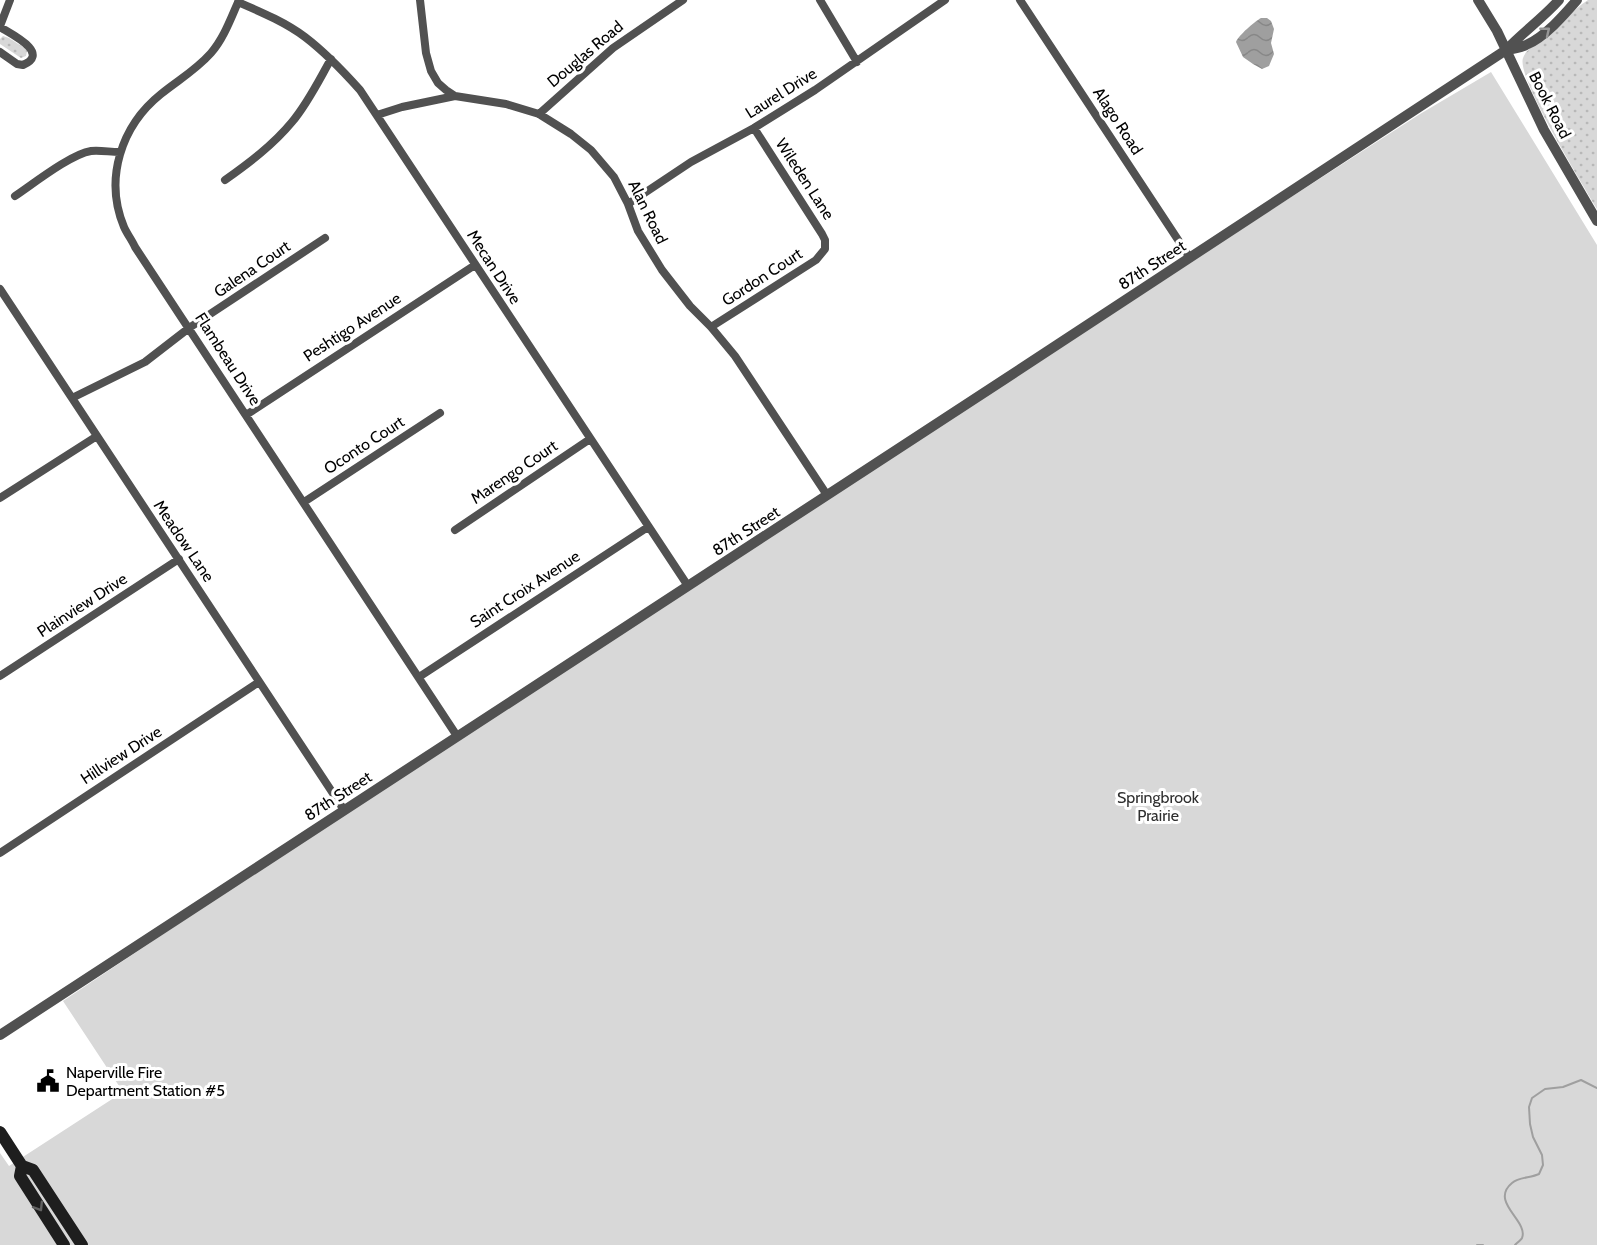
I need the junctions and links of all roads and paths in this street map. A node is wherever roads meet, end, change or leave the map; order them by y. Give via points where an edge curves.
1 (10, 0) edge
2 (420, 0) edge
3 (683, 0) edge
4 (820, 0) edge
5 (945, 0) edge
6 (1020, 0) edge
7 (1478, 0) edge
8 (1559, 0) edge
9 (1577, 0) edge
10 (239, 1) edge
11 (0, 26) edge
12 (1506, 50) junction
13 (0, 52) edge
14 (331, 59) junction
15 (857, 62) junction
16 (455, 96) junction
17 (539, 114) junction
18 (377, 115) junction
19 (754, 128) junction
20 (119, 152) junction
21 (225, 180) dead end
22 (15, 196) dead end
23 (628, 204) junction
24 (1597, 221) edge
25 (325, 238) dead end
26 (825, 249) joint
27 (1190, 258) junction
28 (475, 265) junction
29 (0, 289) edge
30 (711, 327) junction
31 (189, 328) junction
32 (72, 398) junction
33 (440, 413) dead end
34 (246, 415) junction
35 (97, 435) junction
36 (590, 439) junction
37 (827, 495) junction
38 (0, 498) edge
39 (304, 502) junction
40 (648, 527) junction
41 (455, 530) dead end
42 (179, 559) junction
43 (688, 586) junction
44 (0, 676) edge
45 (419, 677) junction
46 (259, 682) junction
47 (457, 736) junction
48 (344, 810) junction
49 (0, 853) edge
50 (0, 1035) edge
51 (0, 1132) edge
52 (22, 1166) junction
53 (64, 1245) edge
54 (82, 1245) edge

1 - 11 street
2 - 16 street via 431,72
3 - 17 street, Douglas Road via 619,44
4 - 15 street
5 - 15 street, Laurel Drive
6 - 27 street, Alago Road
7 - 12 street, Book Road
8 - 12 street, 87th Street
12 -> 9 street, 87th Street via 1527,45 1539,37
10 - 14 street, Mecan Drive via 304,36
10 - 20 street, Flambeau Drive via 212,52 146,108 132,125
11 - 13 street via 28,45 33,54 30,62 23,65
12 - 24 street, Book Road via 1547,135
12 - 27 street, 87th Street
14 - 18 street, Mecan Drive
14 - 21 street via 292,123 272,144
15 - 19 street, Laurel Drive
16 - 17 street, Alan Road
16 - 18 street
17 - 23 street, Alan Road via 591,150 614,177
18 - 28 street, Mecan Drive
19 - 23 street, Laurel Drive via 703,155
19 - 26 street, Wileden Lane via 822,234
20 - 22 street via 81,153
20 - 31 street, Flambeau Drive via 117,201 124,226
23 - 30 street, Alan Road via 638,231 662,270
25 - 31 street, Galena Court
26 - 30 street, Gordon Court via 816,261
27 - 37 street, 87th Street
28 - 34 street, Peshtigo Avenue
28 - 36 street, Mecan Drive
29 - 32 street, Meadow Lane
30 - 37 street, Alan Road via 745,370
31 - 32 street, Galena Court via 145,362
31 - 34 street, Flambeau Drive
32 - 35 street, Meadow Lane
33 - 39 street, Oconto Court
34 - 39 street, Flambeau Drive
35 - 38 street
35 - 42 street, Meadow Lane
36 - 40 street, Mecan Drive
36 - 41 street, Marengo Court
37 - 43 street, 87th Street
39 - 45 street, Flambeau Drive
40 - 43 street, Mecan Drive
40 - 45 street, Saint Croix Avenue
42 - 44 street, Plainview Drive
42 - 46 street, Meadow Lane
43 - 47 street, 87th Street
45 - 47 street, Flambeau Drive
46 - 48 street, Meadow Lane
46 - 49 street, Hillview Drive
47 - 48 street, 87th Street
48 - 50 street, 87th Street
51 - 52 main road
52 -> 53 main road via 20,1176
52 - 54 main road via 33,1170

